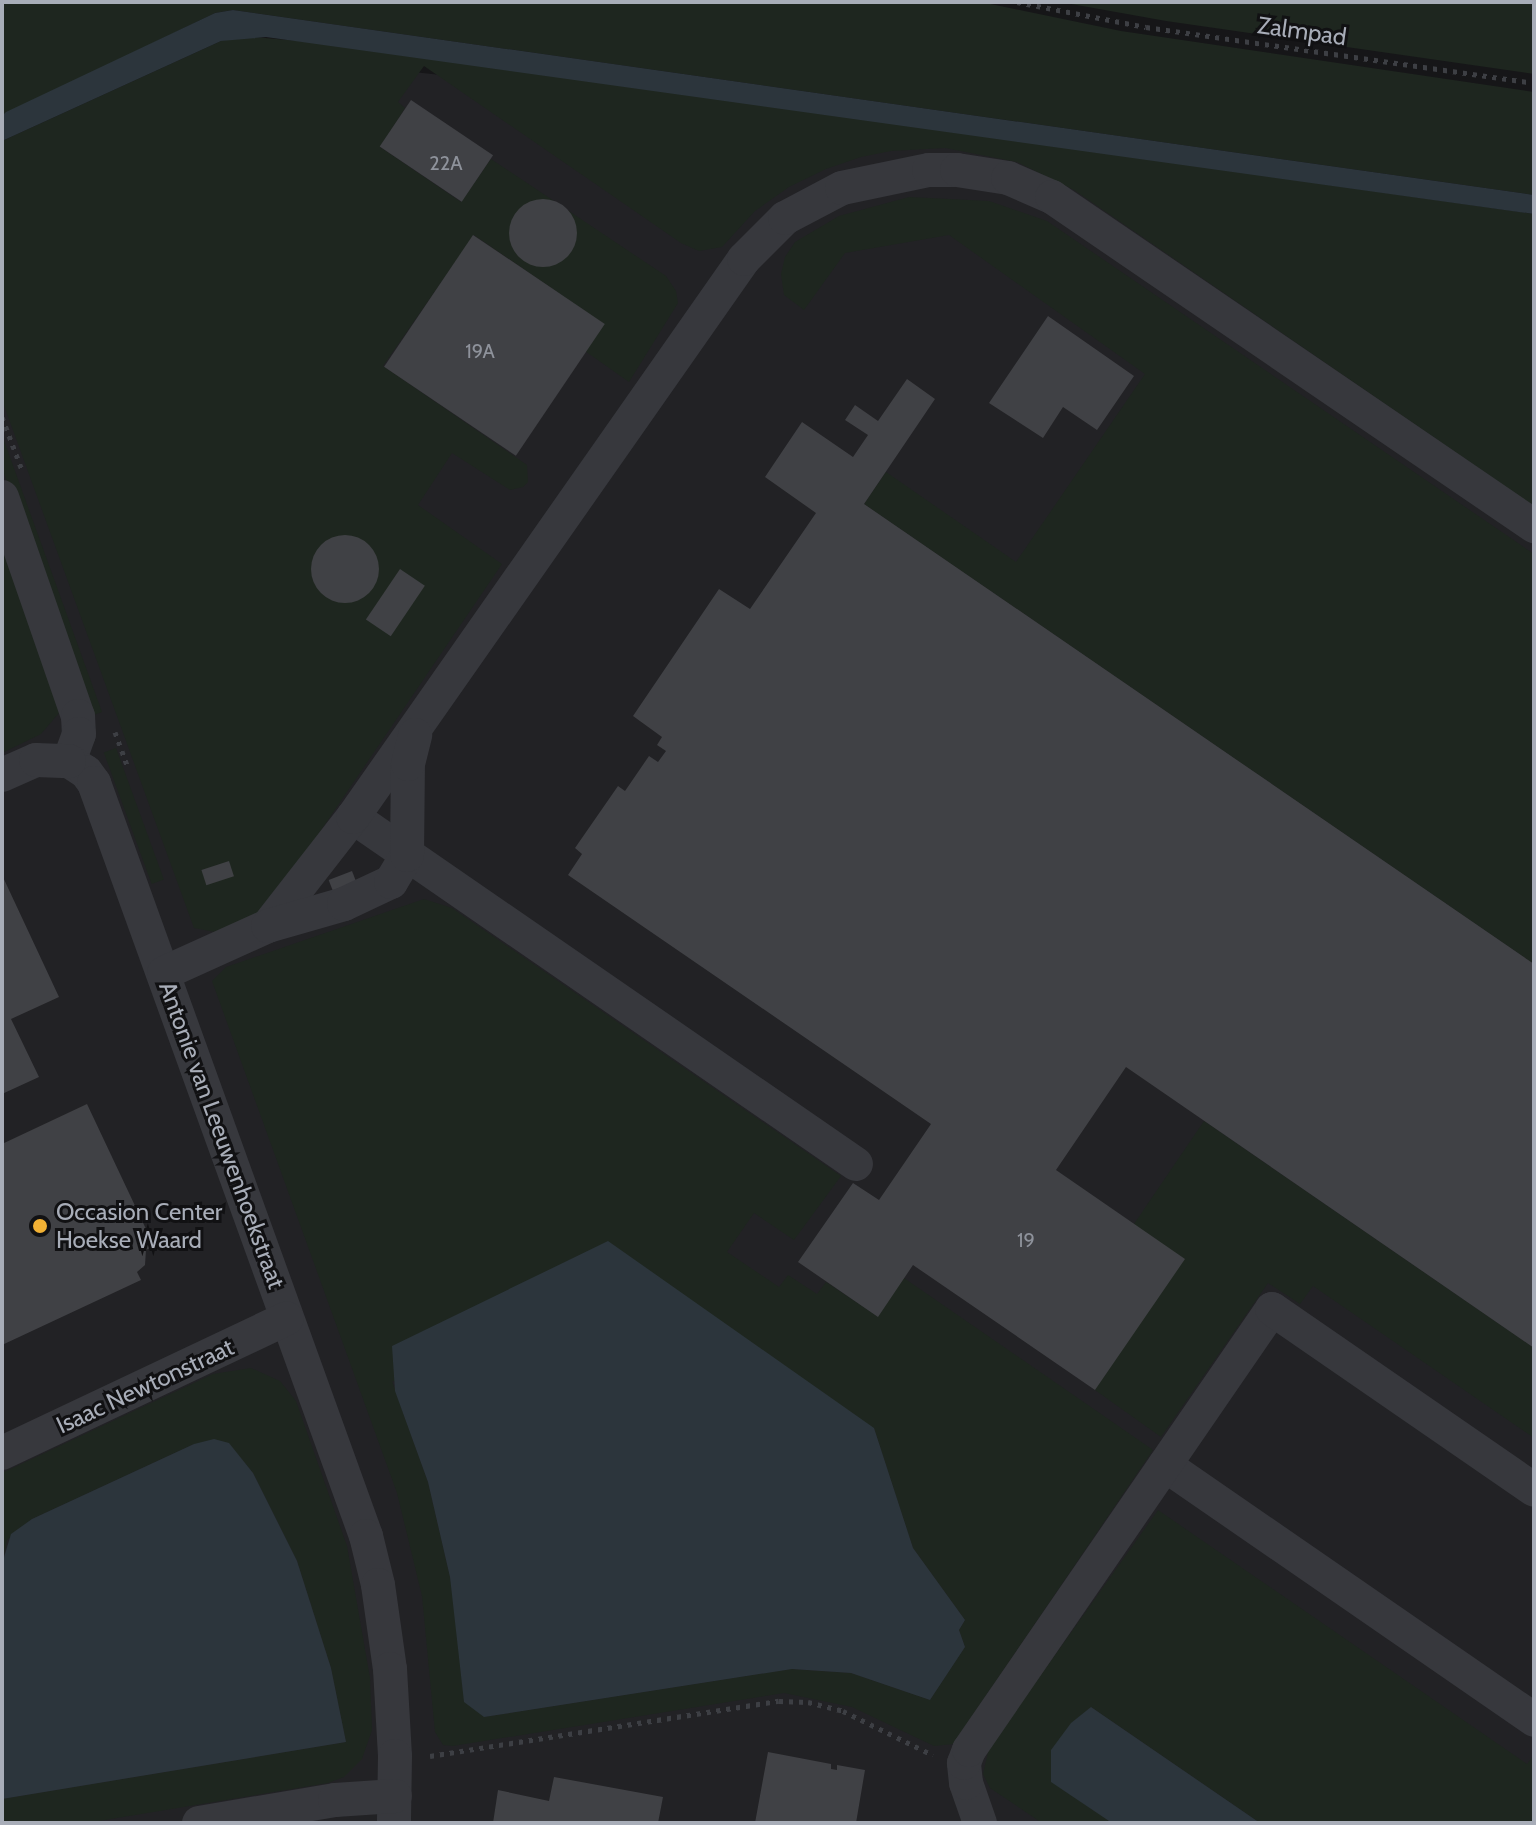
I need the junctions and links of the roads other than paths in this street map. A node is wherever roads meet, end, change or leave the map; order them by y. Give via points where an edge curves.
1 (2, 497) edge
2 (1534, 526) edge
3 (421, 720) junction
4 (69, 761) junction
5 (2, 775) edge
6 (353, 817) junction
7 (407, 855) junction
8 (268, 926) junction
9 (164, 973) junction
10 (856, 1164) dead end
11 (287, 1318) junction
12 (2, 1453) edge
13 (1165, 1465) junction
14 (1534, 1490) edge
15 (1534, 1720) edge
16 (394, 1809) edge
17 (199, 1823) edge
18 (980, 1823) edge

1 - 4 street via 78,716 79,734
2 - 3 street via 1052,197 985,173 902,174 809,202 751,251
3 - 6 street
3 - 7 street via 408,764
4 - 5 street via 36,760
4 - 9 street, Antonie van Leeuwenhoekstraat via 94,783
6 - 7 street
6 - 8 street
7 - 8 street via 400,872 379,890
7 - 10 street
8 - 9 street
9 - 11 street, Antonie van Leeuwenhoekstraat
11 - 12 street, Isaac Newtonstraat
11 - 16 street, Antonie van Leeuwenhoekstraat via 374,1563 393,1696
13 - 14 street via 1272,1309
13 - 15 street
13 - 18 street via 969,1750 964,1771
16 - 17 street, Antonie van Leeuwenhoekstraat via 335,1800

